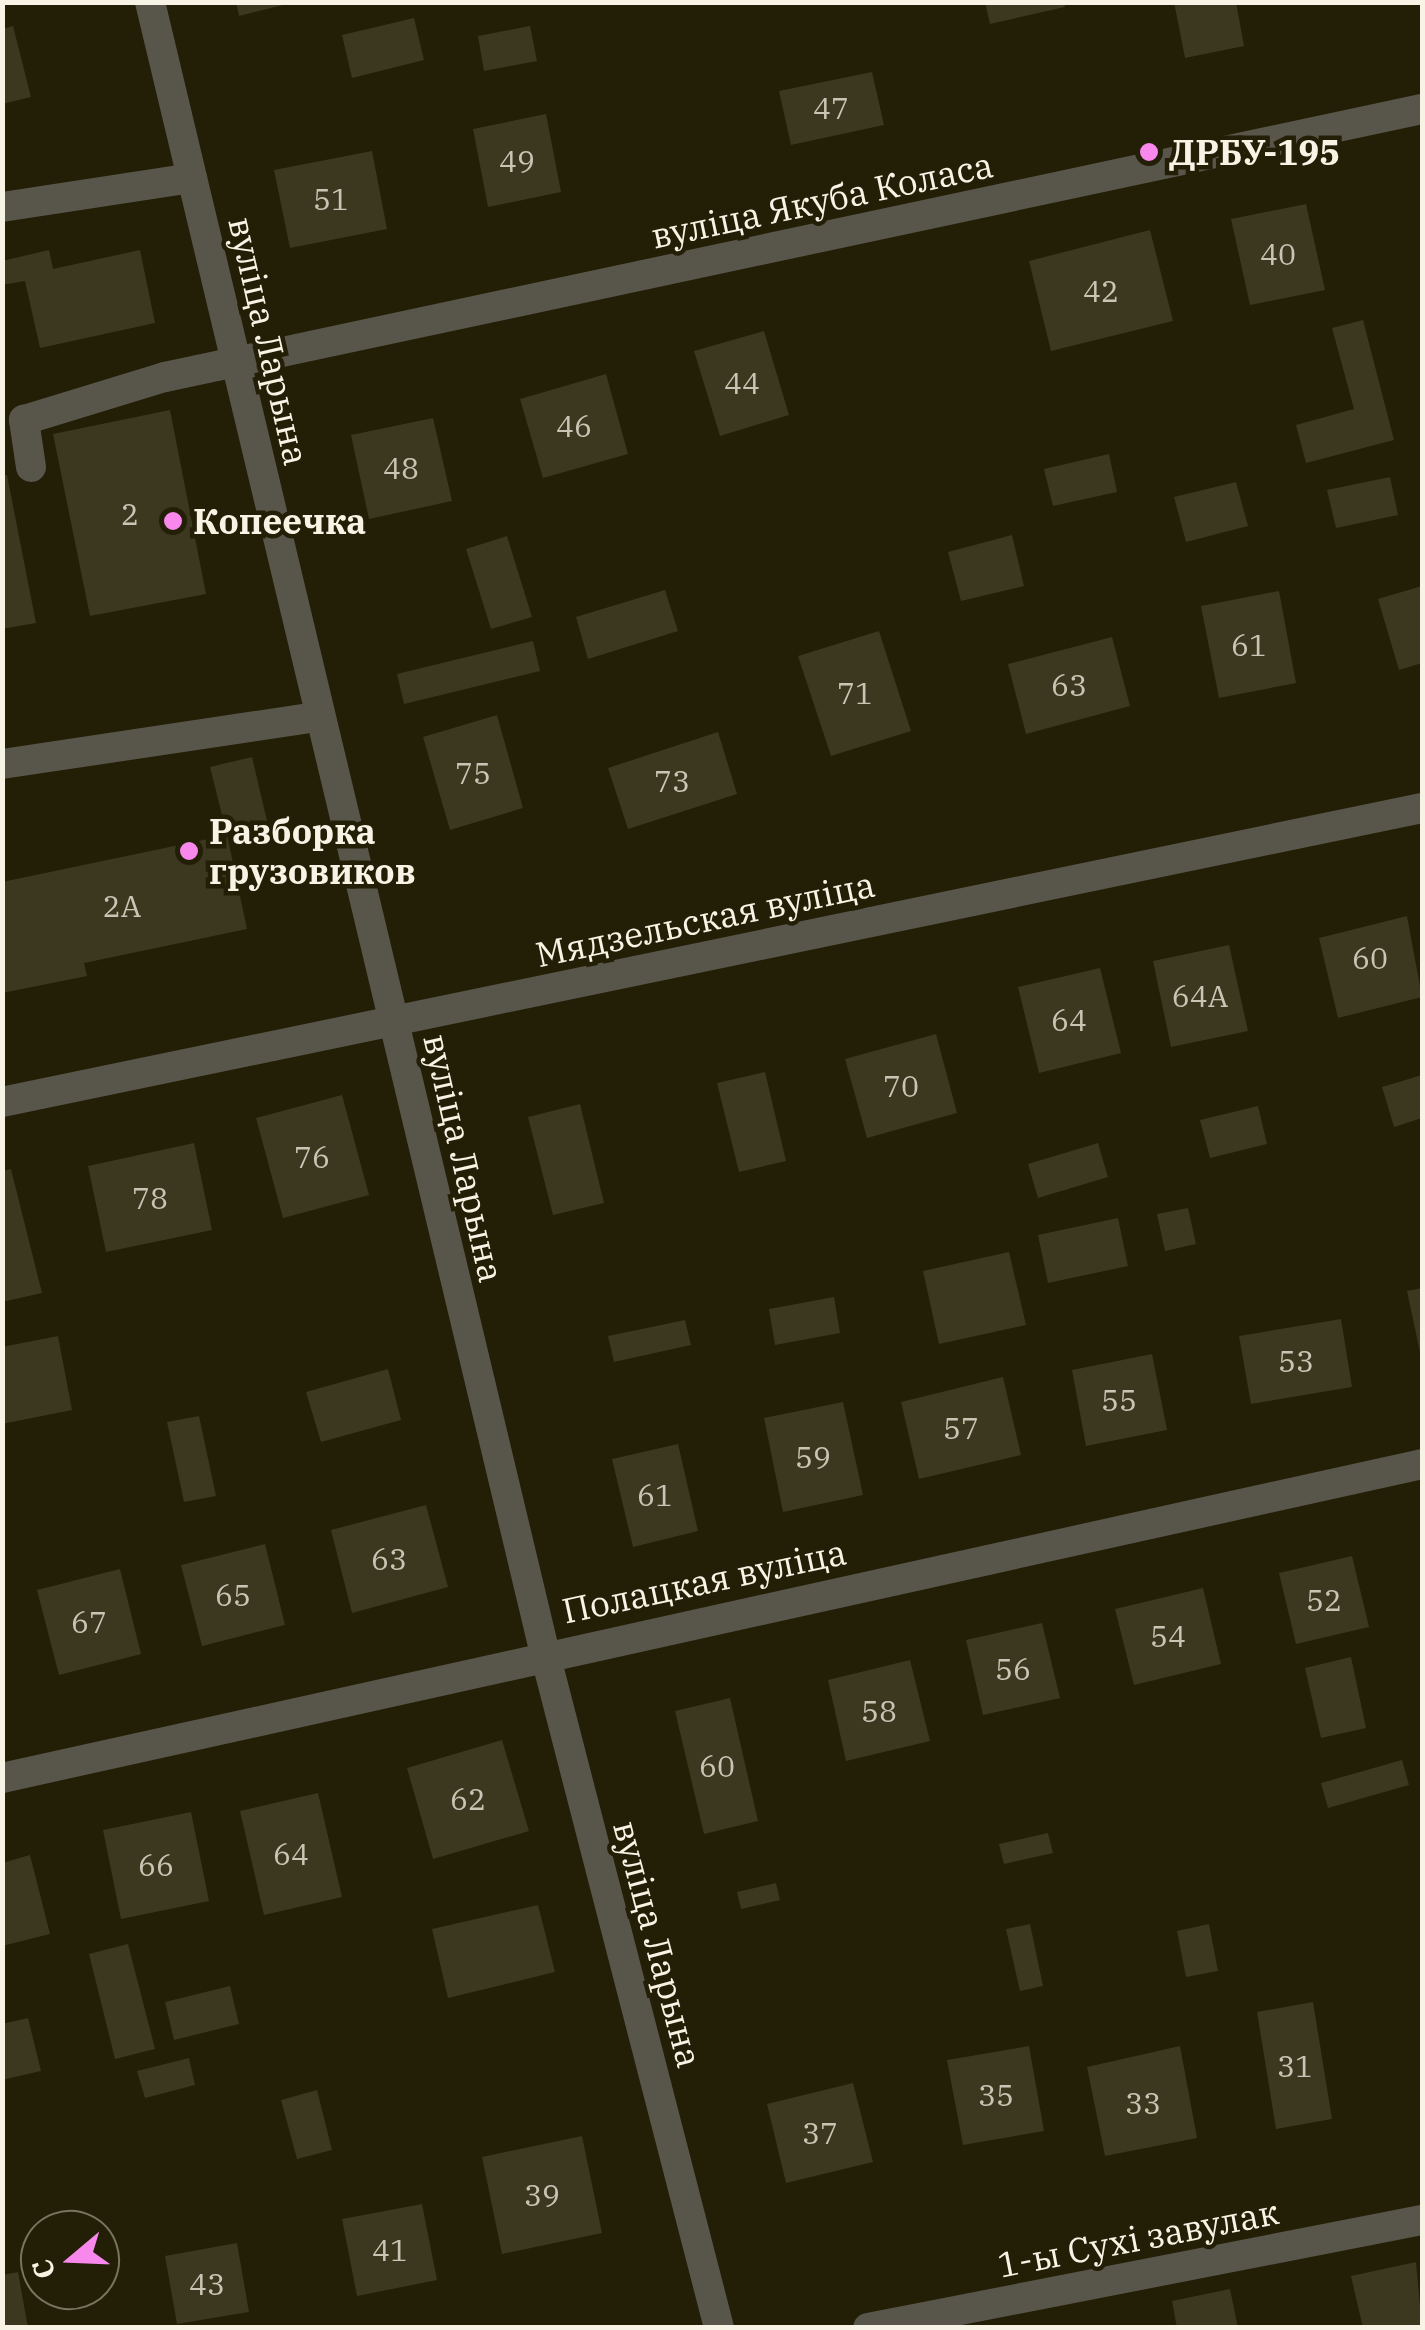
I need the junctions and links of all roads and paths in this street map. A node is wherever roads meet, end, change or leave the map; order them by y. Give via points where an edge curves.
1 (150, 2) edge
2 (1422, 110) edge
3 (192, 178) junction
4 (2, 207) edge
5 (236, 364) junction
6 (31, 467) dead end
7 (316, 718) junction
8 (2, 764) edge
9 (1422, 808) edge
10 (393, 1022) junction
11 (2, 1102) edge
12 (1422, 1464) edge
13 (545, 1654) junction
14 (2, 1778) edge
15 (1422, 2220) edge
16 (719, 2328) edge
17 (868, 2328) edge

1 - 3 street, вуліца Ларына
2 - 5 street, вуліца Якуба Коласа
3 - 4 street
3 - 5 street, вуліца Ларына
5 - 6 street, вуліца Якуба Коласа via 24,420
5 - 7 street, вуліца Ларына
7 - 8 street
7 - 10 street, вуліца Ларына
9 - 10 street, Мядзельская вуліца
10 - 11 street, Мядзельская вуліца
10 - 13 street, вуліца Ларына
12 - 13 street, Полацкая вуліца
13 - 14 street, Полацкая вуліца
13 - 16 street, вуліца Ларына
15 - 17 street, 1-ы Сухі завулак

